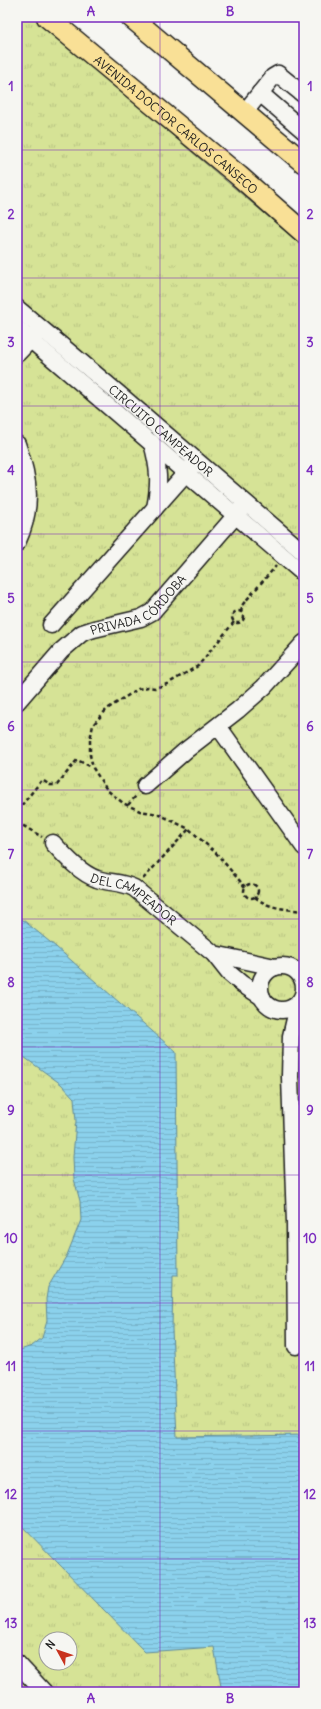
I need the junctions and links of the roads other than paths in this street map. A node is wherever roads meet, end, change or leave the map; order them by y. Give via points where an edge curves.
1 (46, 17) edge
2 (131, 17) edge
3 (260, 93) junction
4 (304, 95) edge
5 (244, 113) junction
6 (304, 131) edge
7 (304, 163) edge
8 (304, 233) edge
9 (17, 308) edge
10 (26, 330) edge
11 (17, 354) edge
12 (152, 443) junction
13 (17, 444) edge
14 (192, 466) junction
15 (240, 509) junction
16 (154, 510) junction
17 (17, 543) edge
18 (304, 553) edge
19 (304, 574) edge
20 (51, 625) dead end
21 (304, 643) edge
22 (17, 702) edge
23 (218, 726) junction
24 (145, 786) dead end
25 (53, 843) road end
26 (304, 846) edge
27 (214, 954) junction
28 (290, 967) edge
29 (302, 997) edge
30 (267, 1003) junction
31 (291, 1036) junction
32 (296, 1346) dead end
33 (17, 1664) edge
34 (44, 1692) edge

1 - 8 main road, AVENIDA DOCTOR CARLOS CANSECO
2 - 5 main road
3 - 4 street via 278,74
3 - 5 street
3 - 6 street
5 - 7 main road
9 - 10 street, CIRCUITO CAMPEADOR
10 - 11 street
10 - 12 street, CIRCUITO CAMPEADOR
10 - 14 street, CIRCUITO CAMPEADOR via 120,394
12 - 14 street, CIRCUITO CAMPEADOR
12 - 16 street via 159,475 159,490
13 - 17 street via 23,460 28,495 27,515
14 - 15 street, CIRCUITO CAMPEADOR
14 - 16 street
15 - 18 street, CIRCUITO CAMPEADOR
15 - 19 street, CIRCUITO CAMPEADOR
15 - 22 street, PRIVADA CÓRDOBA via 152,612 141,618 82,633 61,651
16 - 20 street
21 - 23 street via 264,687
23 - 24 street
23 - 26 street
25 - 27 street, DEL CAMPEADOR via 83,871 96,878 134,888
27 - 28 street, DEL CAMPEADOR
27 - 30 street, DEL CAMPEADOR via 230,973
28 - 29 street via 303,982
28 - 30 street via 269,971 264,976 260,983
29 - 30 street via 294,1007 287,1010 279,1010
29 - 31 street
30 - 31 street, DEL CAMPEADOR
31 - 32 street
33 - 34 street

